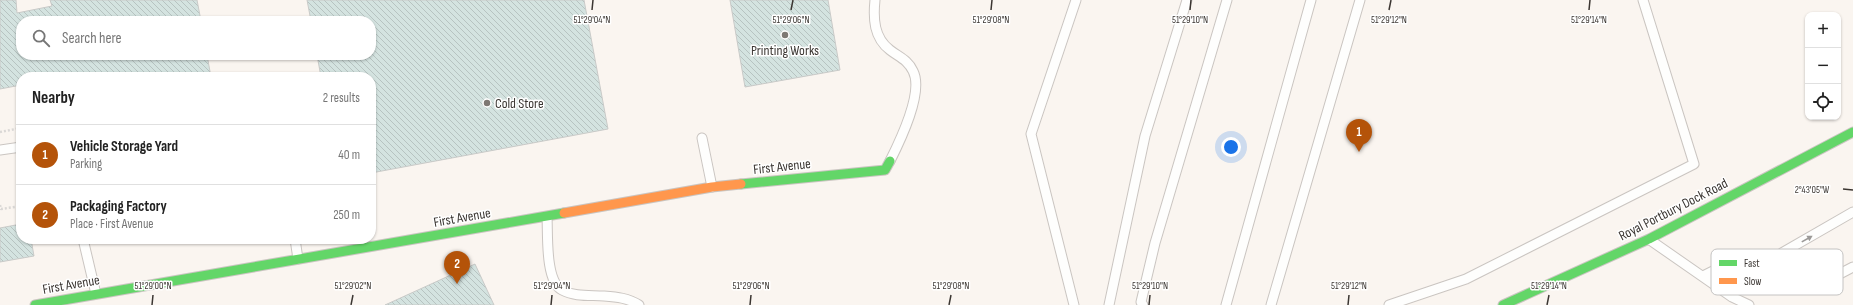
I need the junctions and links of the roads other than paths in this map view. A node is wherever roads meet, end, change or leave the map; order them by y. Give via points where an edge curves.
1 (875, 0) edge
2 (1076, 0) edge
3 (1187, 0) edge
4 (1227, 0) edge
5 (1311, 0) edge
6 (1360, 0) edge
7 (1643, 0) edge
8 (1853, 132) edge
9 (702, 138) dead end
10 (16, 148) edge
11 (0, 150) edge
12 (890, 161) joint
13 (712, 188) junction
14 (1853, 212) edge
15 (547, 216) junction
16 (1649, 239) junction
17 (84, 244) edge
18 (296, 244) edge
19 (1789, 249) edge
20 (298, 260) junction
21 (1853, 267) edge
22 (1843, 272) edge
23 (1711, 273) edge
24 (1703, 276) junction
25 (1711, 282) edge
26 (96, 294) junction
27 (1729, 295) edge
28 (73, 301) edge
29 (35, 305) edge
30 (640, 305) edge
31 (1074, 305) edge
32 (1109, 305) edge
33 (1143, 305) edge
34 (1226, 305) edge
35 (1271, 305) edge
36 (1389, 305) edge
37 (1503, 305) edge
38 (1749, 305) edge

1 - 12 lane via 876,30 882,43 906,60 914,72 915,98
2 - 31 lane via 1031,134
3 - 32 lane via 1146,136
4 - 33 lane via 1155,243 1141,302
5 - 34 lane
6 - 35 lane
7 - 36 lane via 1694,164 1466,279
8 - 16 street, Royal Portbury Dock Road
9 - 13 lane
10 - 11 lane
12 - 13 street, First Avenue via 885,170
13 - 15 street, First Avenue
19 -> 14 lane
15 - 20 street, First Avenue
15 - 30 lane via 550,268 555,285 577,295 625,298
16 - 24 lane
16 - 37 street, Royal Portbury Dock Road
17 - 26 lane
18 - 20 lane
20 - 26 street, First Avenue
21 - 22 lane
23 - 24 lane
24 - 25 lane
26 - 28 street, First Avenue
27 - 38 lane
28 - 29 street, First Avenue

